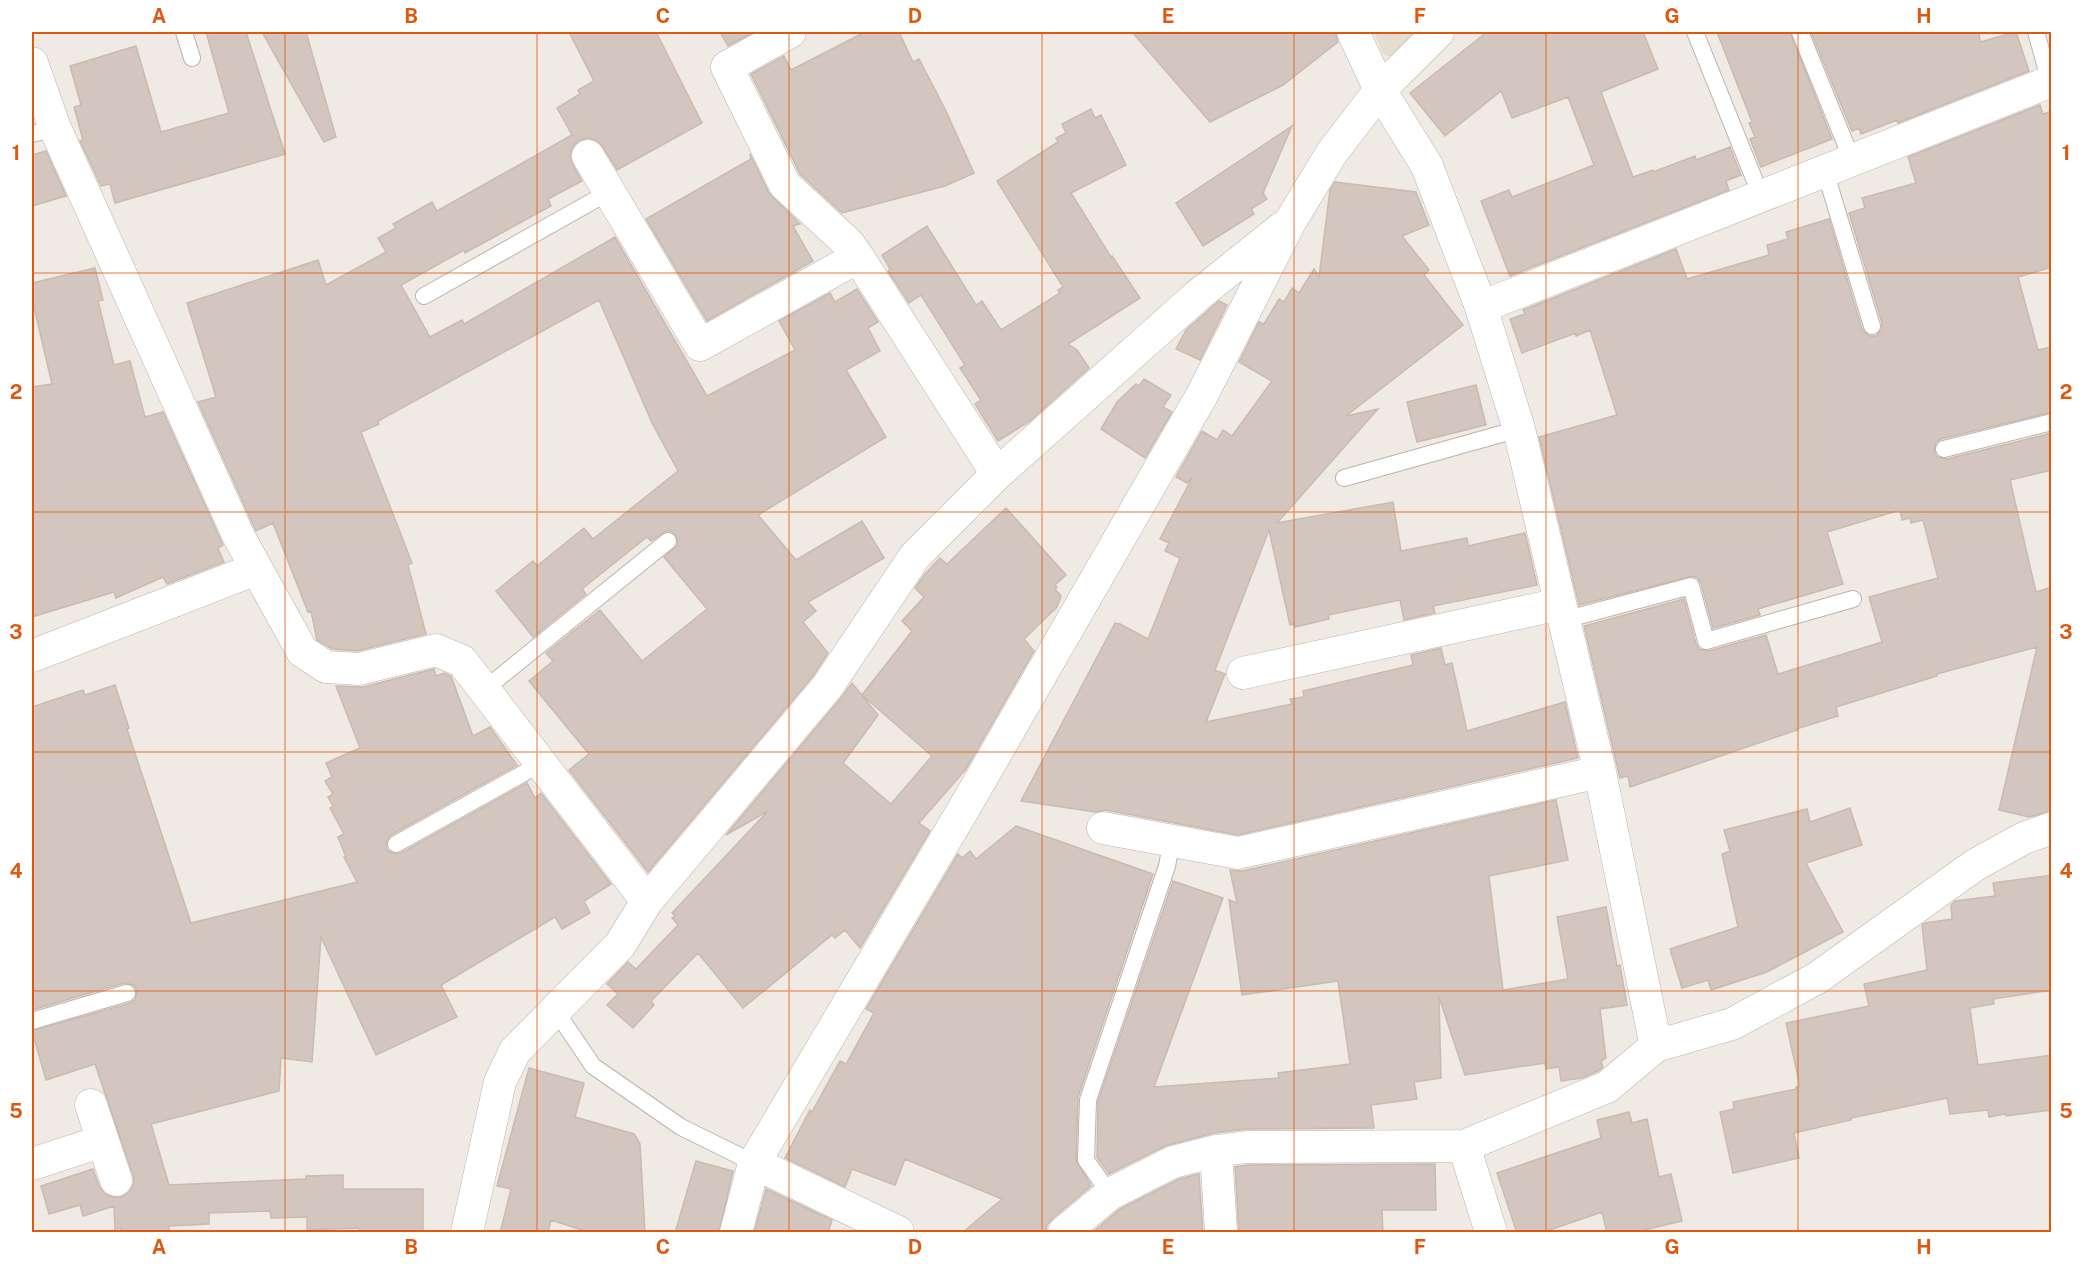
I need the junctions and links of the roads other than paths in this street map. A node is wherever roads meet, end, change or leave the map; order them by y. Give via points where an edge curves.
1 (184, 32) edge
2 (790, 32) edge
3 (1353, 32) edge
4 (1438, 32) edge
5 (1695, 32) edge
6 (1800, 32) edge
7 (2036, 32) edge
8 (192, 58) dead end
9 (32, 63) edge
10 (2051, 82) edge
11 (1380, 90) junction
12 (43, 131) edge
13 (588, 156) dead end
14 (1838, 166) junction
15 (609, 192) junction
16 (1761, 196) junction
17 (1290, 222) junction
18 (858, 257) junction
19 (424, 296) dead end
20 (1481, 307) junction
21 (1872, 326) dead end
22 (2052, 422) edge
23 (1519, 429) junction
24 (1944, 449) dead end
25 (997, 474) junction
26 (1344, 478) dead end
27 (668, 541) dead end
28 (256, 569) junction
29 (1852, 599) dead end
30 (1562, 612) junction
31 (32, 656) edge
32 (1243, 673) dead end
33 (485, 689) junction
34 (542, 763) junction
35 (1600, 772) junction
36 (1103, 828) dead end
37 (2052, 828) edge
38 (1172, 840) junction
39 (396, 844) dead end
40 (647, 901) junction
41 (127, 993) dead end
42 (556, 1011) junction
43 (32, 1021) edge
44 (1656, 1046) junction
45 (91, 1105) dead end
46 (103, 1141) junction
47 (1464, 1146) junction
48 (1216, 1151) junction
49 (753, 1163) junction
50 (32, 1164) edge
51 (116, 1180) dead end
52 (1110, 1194) junction
53 (467, 1233) edge
54 (736, 1233) edge
55 (898, 1233) edge
56 (1064, 1233) edge
57 (1221, 1233) edge
58 (1491, 1233) edge

1 - 8 lane
2 - 18 street via 726,67 785,185
3 - 11 street
4 - 11 street
5 - 16 lane
6 - 14 lane
7 - 10 lane
9 - 12 street
10 - 14 street
11 - 17 street via 1331,154
11 - 20 street via 1427,166
12 - 28 street
13 - 15 street
14 - 16 street
14 - 21 lane
15 - 18 street via 700,345
15 - 19 lane
16 - 20 street
17 - 25 street via 1197,296
17 - 49 street via 1202,395 966,805
18 - 25 street
20 - 23 street
22 - 24 lane
23 - 26 lane
23 - 30 street
25 - 40 street via 915,556 827,687
27 - 33 lane
28 - 31 street
28 - 33 street via 302,651 326,667 359,669 436,650 462,661
29 - 30 lane via 1706,641 1691,586
30 - 32 street
30 - 35 street
33 - 34 street
34 - 39 lane
34 - 40 street
35 - 38 street via 1238,853
35 - 44 street
36 - 38 street
37 - 44 street via 2024,838 1975,865 1817,978 1732,1024
38 - 52 lane via 1167,866 1088,1100 1086,1160
40 - 42 street via 620,945
41 - 43 lane
42 - 49 lane via 593,1066 681,1127
42 - 53 street via 515,1051 500,1082
44 - 47 street via 1607,1087
45 - 46 street
46 - 50 street
46 - 51 street
47 - 48 street via 1247,1147
47 - 58 street
48 - 52 street via 1173,1162
48 - 57 street
49 - 54 street
49 - 55 street
52 - 56 street

